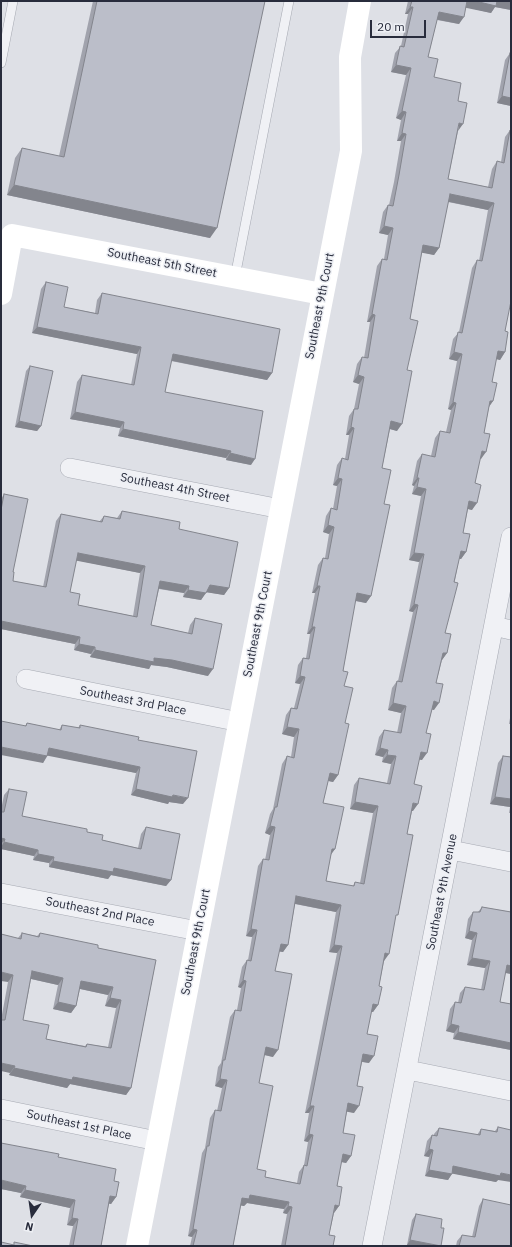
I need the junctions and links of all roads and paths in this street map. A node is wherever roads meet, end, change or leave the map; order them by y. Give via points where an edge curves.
1 (13, 1) edge
2 (289, 1) edge
3 (360, 1) edge
4 (1, 63) edge
5 (7, 234) edge
6 (235, 277) junction
7 (1, 294) edge
8 (322, 294) junction
9 (70, 468) dead end
10 (281, 508) junction
11 (511, 537) edge
12 (502, 628) edge
13 (26, 679) dead end
14 (240, 722) junction
15 (450, 850) junction
16 (511, 862) edge
17 (1, 893) edge
18 (198, 931) junction
19 (408, 1070) junction
20 (511, 1091) edge
21 (1, 1109) edge
22 (157, 1142) junction
23 (137, 1246) edge
24 (372, 1246) edge

1 - 4 lane
2 - 6 lane
3 - 8 street, Southeast 9th Court via 350,57 351,151
5 - 6 street, Southeast 5th Street
5 - 7 street
6 - 8 street, Southeast 5th Street
8 - 10 street, Southeast 9th Court
9 - 10 street, Southeast 4th Street
10 - 14 street, Southeast 9th Court
11 - 12 street, Southeast 9th Avenue
12 - 15 street, Southeast 9th Avenue
13 - 14 street, Southeast 3rd Place
14 - 18 street, Southeast 9th Court
15 - 16 street
15 - 19 street, Southeast 9th Avenue
17 - 18 street, Southeast 2nd Place
18 - 22 street, Southeast 9th Court
19 - 20 street
19 - 24 street, Southeast 9th Avenue
21 - 22 street, Southeast 1st Place
22 - 23 street, Southeast 9th Court

